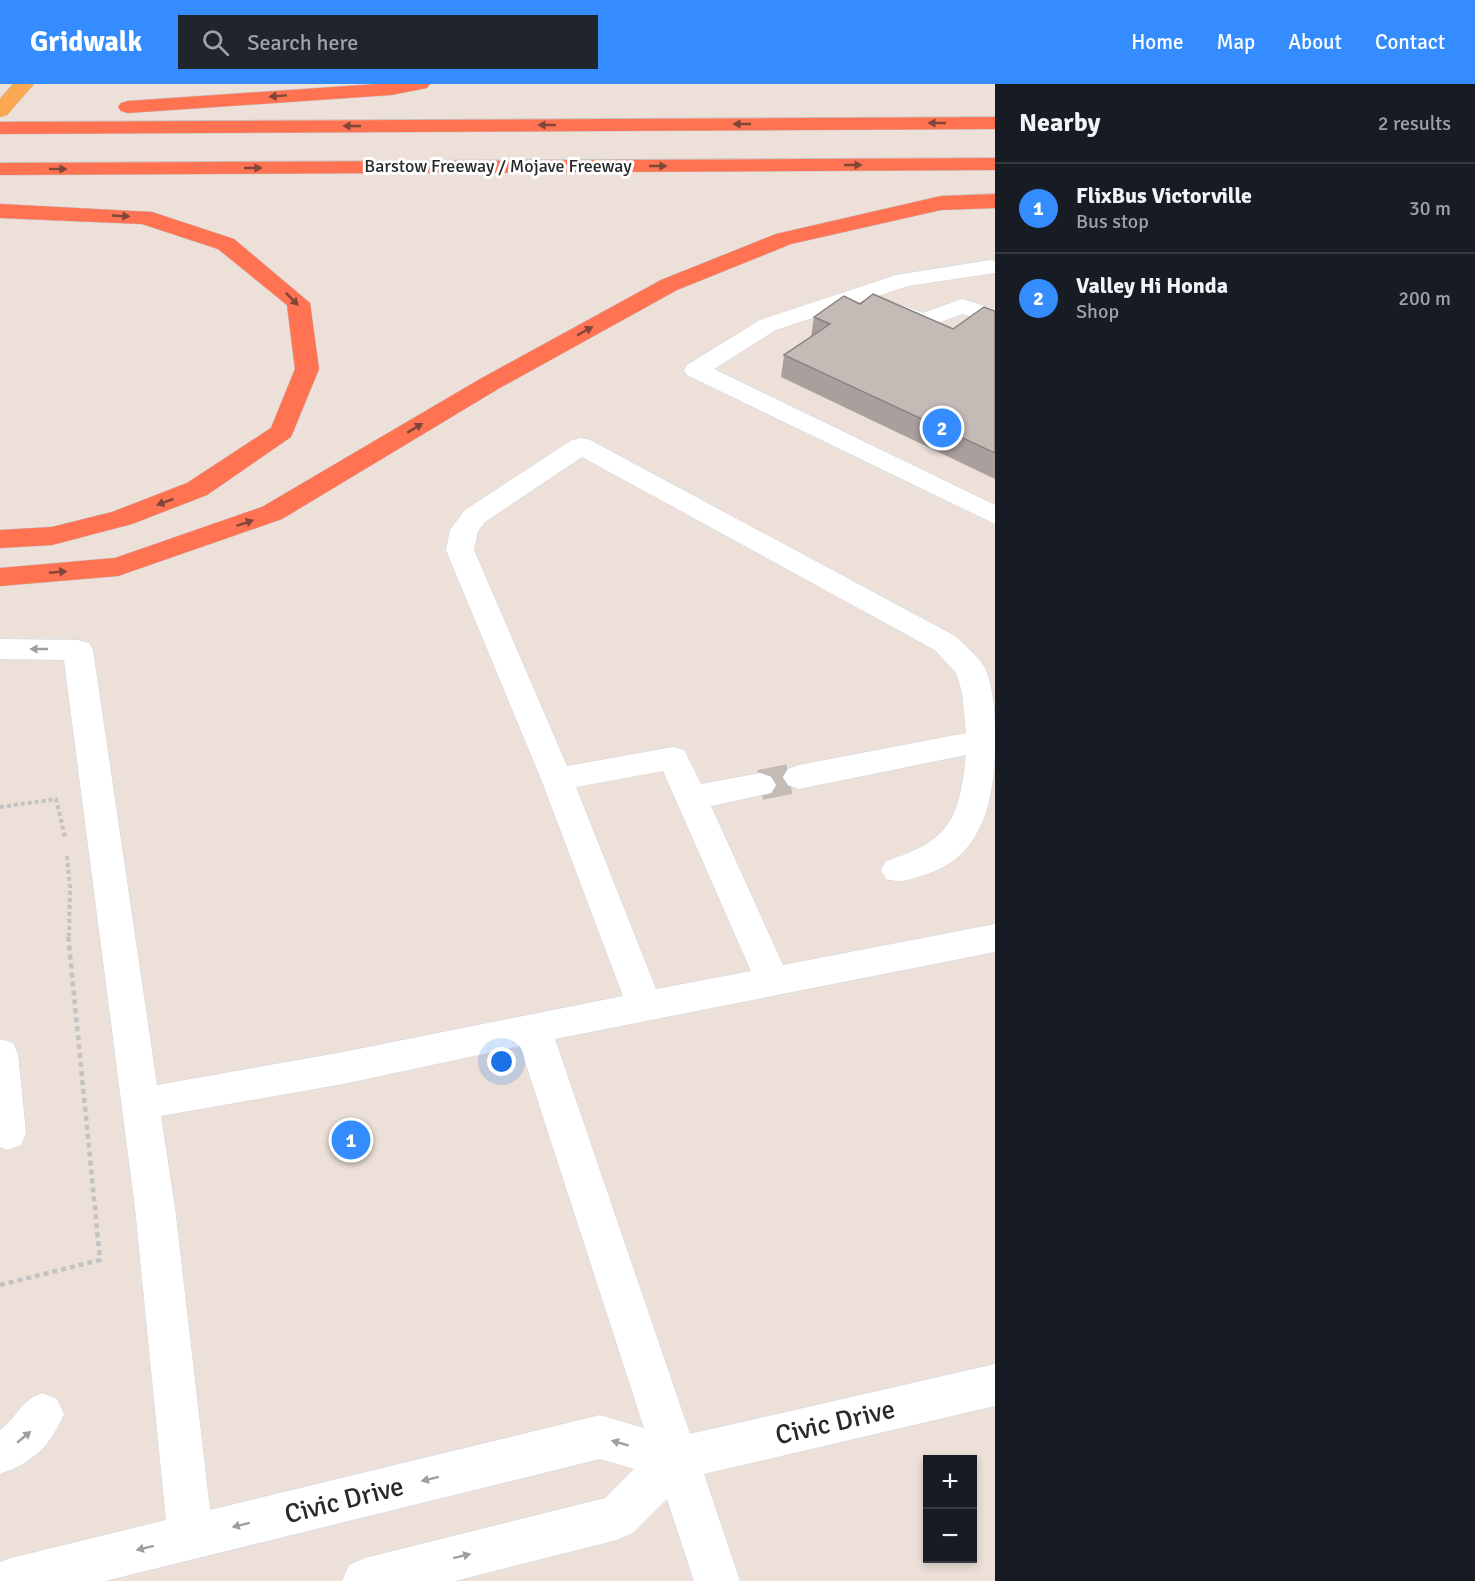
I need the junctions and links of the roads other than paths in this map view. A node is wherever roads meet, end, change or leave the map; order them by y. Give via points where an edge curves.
1 (24, 84) edge
2 (420, 84) edge
3 (0, 111) edge
4 (0, 117) edge
5 (995, 123) edge
6 (0, 128) edge
7 (995, 164) edge
8 (0, 169) edge
9 (995, 201) edge
10 (0, 211) edge
11 (993, 267) edge
12 (859, 295) junction
13 (995, 317) edge
14 (995, 516) edge
15 (0, 539) edge
16 (0, 577) edge
17 (0, 649) edge
18 (983, 741) junction
19 (799, 777) tunnel mouth
20 (557, 779) junction
21 (760, 785) tunnel mouth
22 (691, 798) junction
23 (898, 870) dead end
24 (995, 938) edge
25 (773, 981) junction
26 (644, 1005) junction
27 (533, 1028) junction
28 (0, 1054) edge
29 (139, 1104) junction
30 (7, 1133) dead end
31 (995, 1385) edge
32 (42, 1414) dead end
33 (0, 1452) edge
34 (676, 1459) junction
35 (190, 1537) junction
36 (11, 1581) edge
37 (365, 1581) edge
38 (717, 1581) edge

1 - 3 main road
2 -> 4 highway
5 -> 6 highway, Barstow Freeway / Mojave Freeway
8 -> 7 highway, Barstow Freeway / Mojave Freeway
16 -> 9 highway via 118,567 272,513 489,384 669,285 784,239 940,203
10 -> 15 highway via 144,217 226,244 298,303 307,369 282,432 197,489 122,518 52,537
11 - 12 street via 904,280
12 - 13 street via 923,321 962,306
12 - 14 street via 768,325 696,370
29 -> 17 street via 78,650
18 - 19 street
18 - 20 street via 970,669 945,643 581,446 475,516 464,530 460,550
18 - 23 street via 980,785 955,841 935,857
20 - 22 street via 673,758
20 - 26 street
21 - 22 street
22 - 25 street
24 - 25 street
25 - 26 street
26 - 27 street
27 - 29 street via 344,1068
27 - 34 street
28 - 30 street
29 - 35 street via 155,1208
31 - 34 street, Civic Drive
33 -> 32 street via 30,1433
34 -> 35 street, Civic Drive via 600,1437
37 -> 34 street via 616,1517
34 - 38 street
35 -> 36 street, Civic Drive

